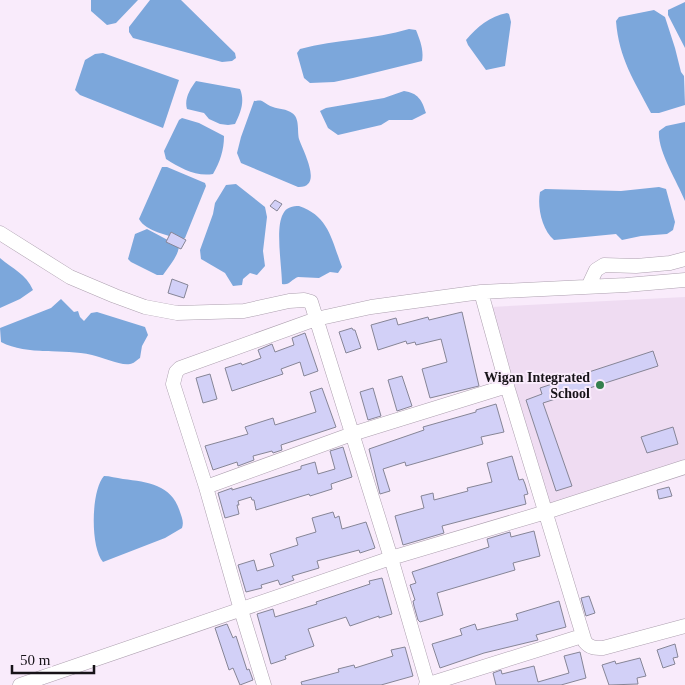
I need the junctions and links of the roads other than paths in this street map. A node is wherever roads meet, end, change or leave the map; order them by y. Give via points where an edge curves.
1 (0, 233) edge
2 (685, 259) edge
3 (685, 280) edge
4 (588, 287) junction
5 (481, 292) junction
6 (316, 319) junction
7 (507, 386) junction
8 (352, 434) junction
9 (685, 467) edge
10 (206, 487) junction
11 (546, 512) junction
12 (391, 558) junction
13 (241, 610) junction
14 (685, 626) edge
15 (582, 636) junction
16 (20, 685) edge
17 (264, 685) edge
18 (427, 685) edge

1 - 6 street via 70,277 145,307 177,313 244,310 304,300 311,302
2 - 4 street via 636,266 604,265 596,270
3 - 4 street
4 - 5 street
5 - 6 street via 378,306
5 - 7 street
6 - 8 street
6 - 10 street via 176,372 173,384
7 - 8 street
7 - 11 street
8 - 10 street
8 - 12 street
9 - 11 street
10 - 13 street
11 - 12 street
11 - 15 street
12 - 13 street
12 - 18 street
13 - 16 street
13 - 17 street
14 - 15 street via 603,648 588,646
15 - 18 street

